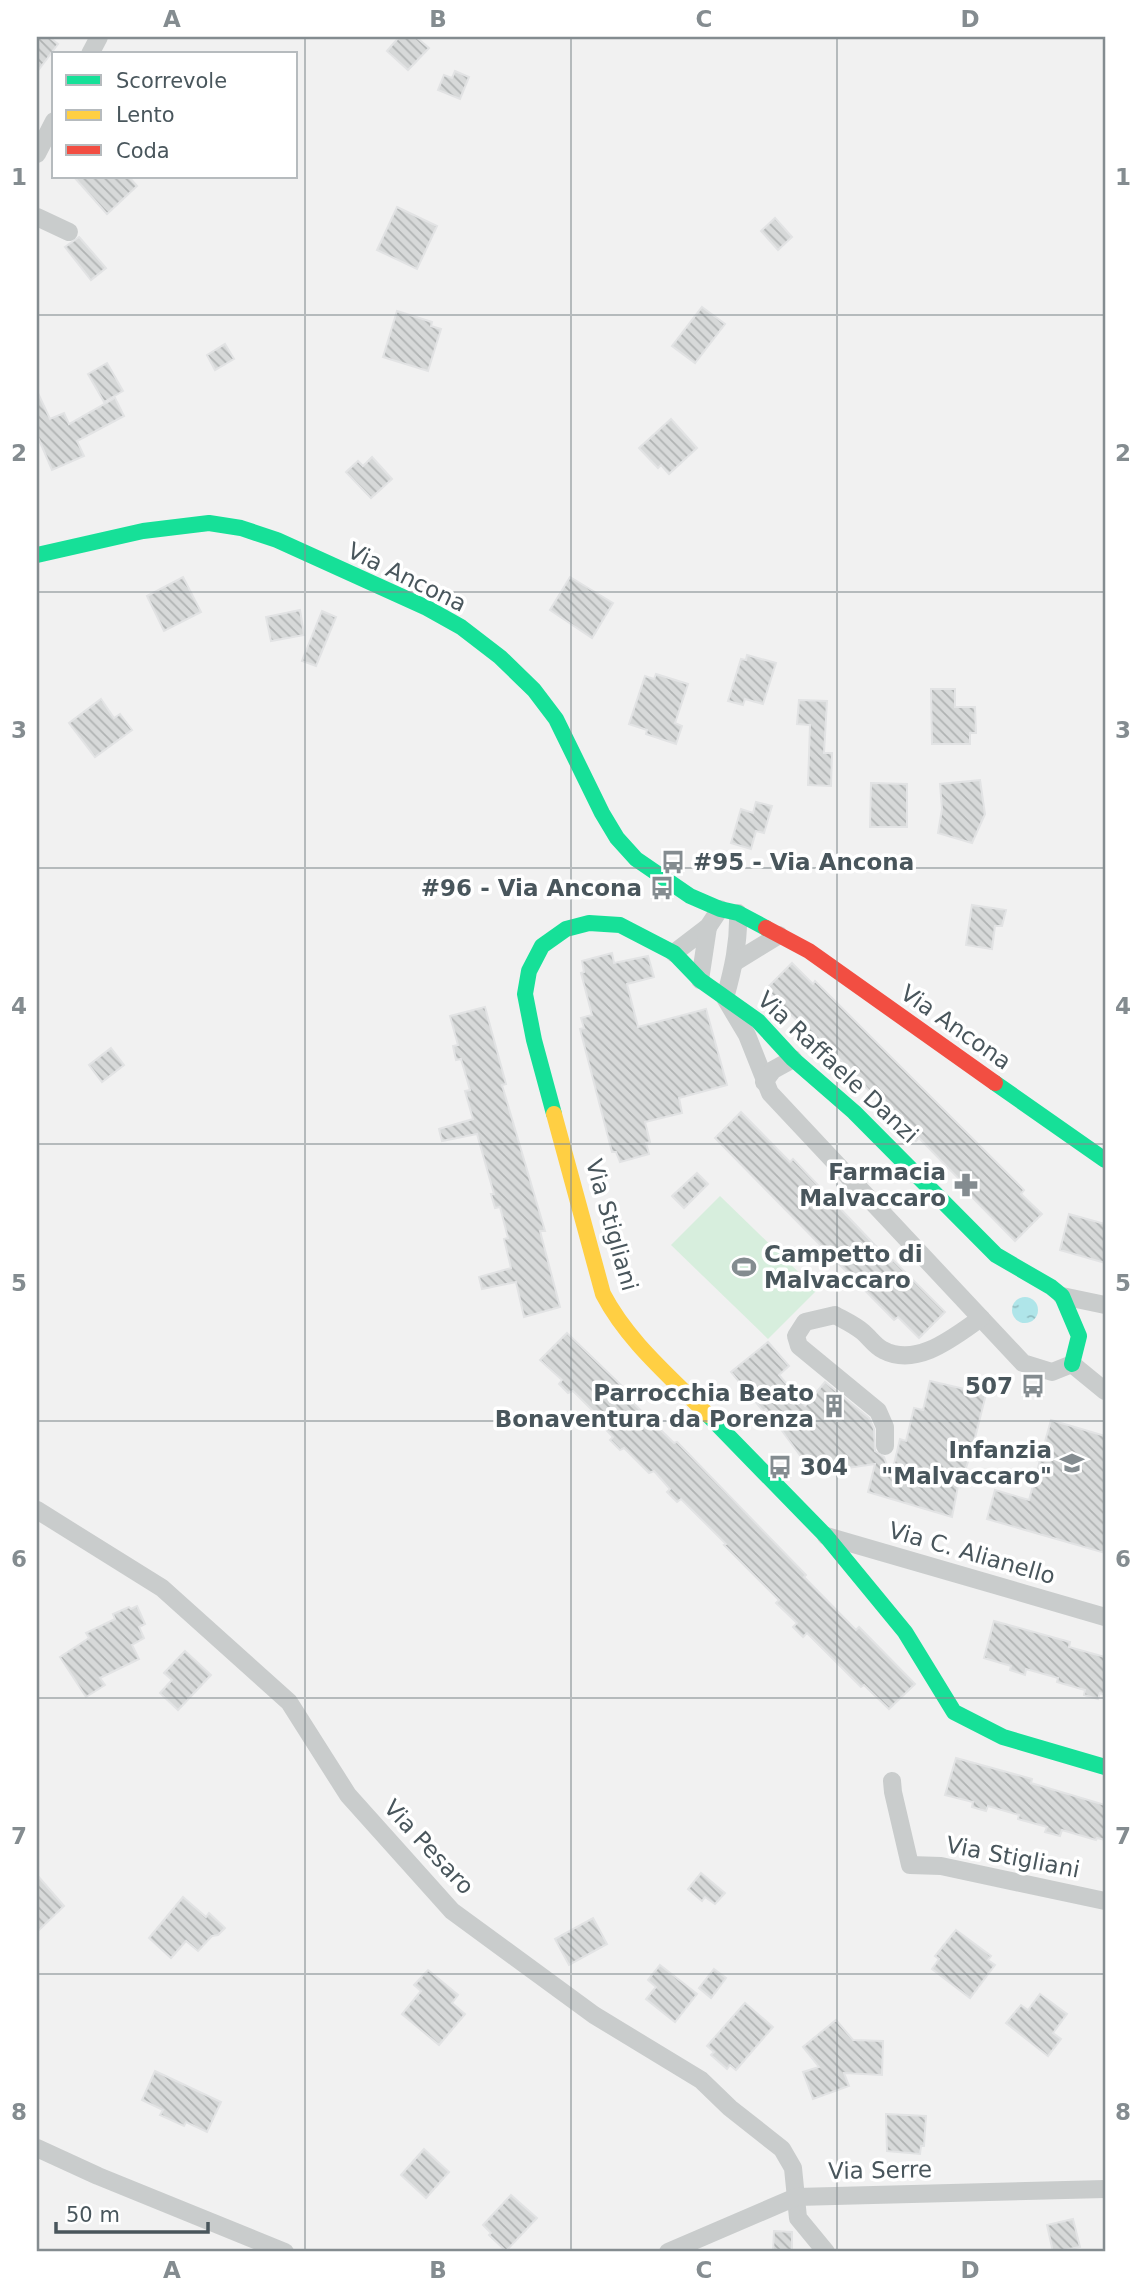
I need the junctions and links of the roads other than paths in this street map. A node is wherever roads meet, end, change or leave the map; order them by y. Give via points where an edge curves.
1 (52, 125) edge
2 (37, 154) edge
3 (37, 217) edge
4 (69, 232) dead end
5 (37, 555) edge
6 (720, 908) junction
7 (738, 913) junction
8 (708, 927) junction
9 (779, 935) junction
10 (674, 953) junction
11 (735, 962) junction
12 (700, 979) junction
13 (725, 998) junction
14 (793, 1059) junction
15 (764, 1082) junction
16 (1105, 1160) edge
17 (1062, 1296) junction
18 (1105, 1305) edge
19 (981, 1318) junction
20 (1072, 1364) junction
21 (1105, 1391) edge
22 (885, 1446) dead end
23 (37, 1510) edge
24 (826, 1536) junction
25 (1105, 1617) edge
26 (1105, 1767) edge
27 (892, 1781) dead end
28 (1105, 1901) edge
29 (37, 2148) edge
30 (1105, 2189) edge
31 (796, 2197) junction
32 (285, 2252) edge
33 (668, 2252) edge
34 (826, 2252) edge

1 - 2 street
3 - 4 street
5 - 6 street, Via Ancona via 143,531 209,523 277,540 427,608 461,627 534,690 556,719 607,822 636,859 690,896
6 - 7 street, Via Ancona
6 - 8 street
7 - 9 street, Via Ancona
7 - 11 street
8 - 10 street
8 - 12 street
9 - 11 street
9 - 16 street, Via Ancona via 809,951
10 - 12 street, Via Stigliani
10 - 24 street, Via Stigliani via 620,925 589,923 566,929 542,946 529,971 525,994 534,1040 603,1294 615,1317
11 - 13 street
12 - 13 street, Via Stigliani
13 - 14 street, Via Raffaele Danzi via 758,1021
13 - 15 street, Via Raffaele Danzi via 747,1035
14 - 15 street
14 - 17 street, Via Raffaele Danzi via 854,1112 996,1255
15 - 19 street, Via Raffaele Danzi
17 - 18 street, Via Raffaele Danzi
17 - 20 street via 1079,1336
19 - 20 street, Via Raffaele Danzi via 1023,1363 1052,1372
19 - 22 street via 915,1356 899,1357 880,1349 862,1331 835,1315 805,1322 796,1336 799,1346 878,1411 885,1427
20 - 21 street
23 - 31 street, Via Pesaro via 162,1588 289,1702 348,1795 452,1911 594,2015 701,2080 782,2149 793,2168
24 - 25 street, Via C. Alianello
24 - 26 street, Via Stigliani via 905,1632 954,1712 1003,1737
27 - 28 street, Via Stigliani via 910,1865 941,1866
29 - 32 street
30 - 31 street, Via Serre
31 - 33 street, Via Serre
31 - 34 street, Via Pesaro via 798,2218

